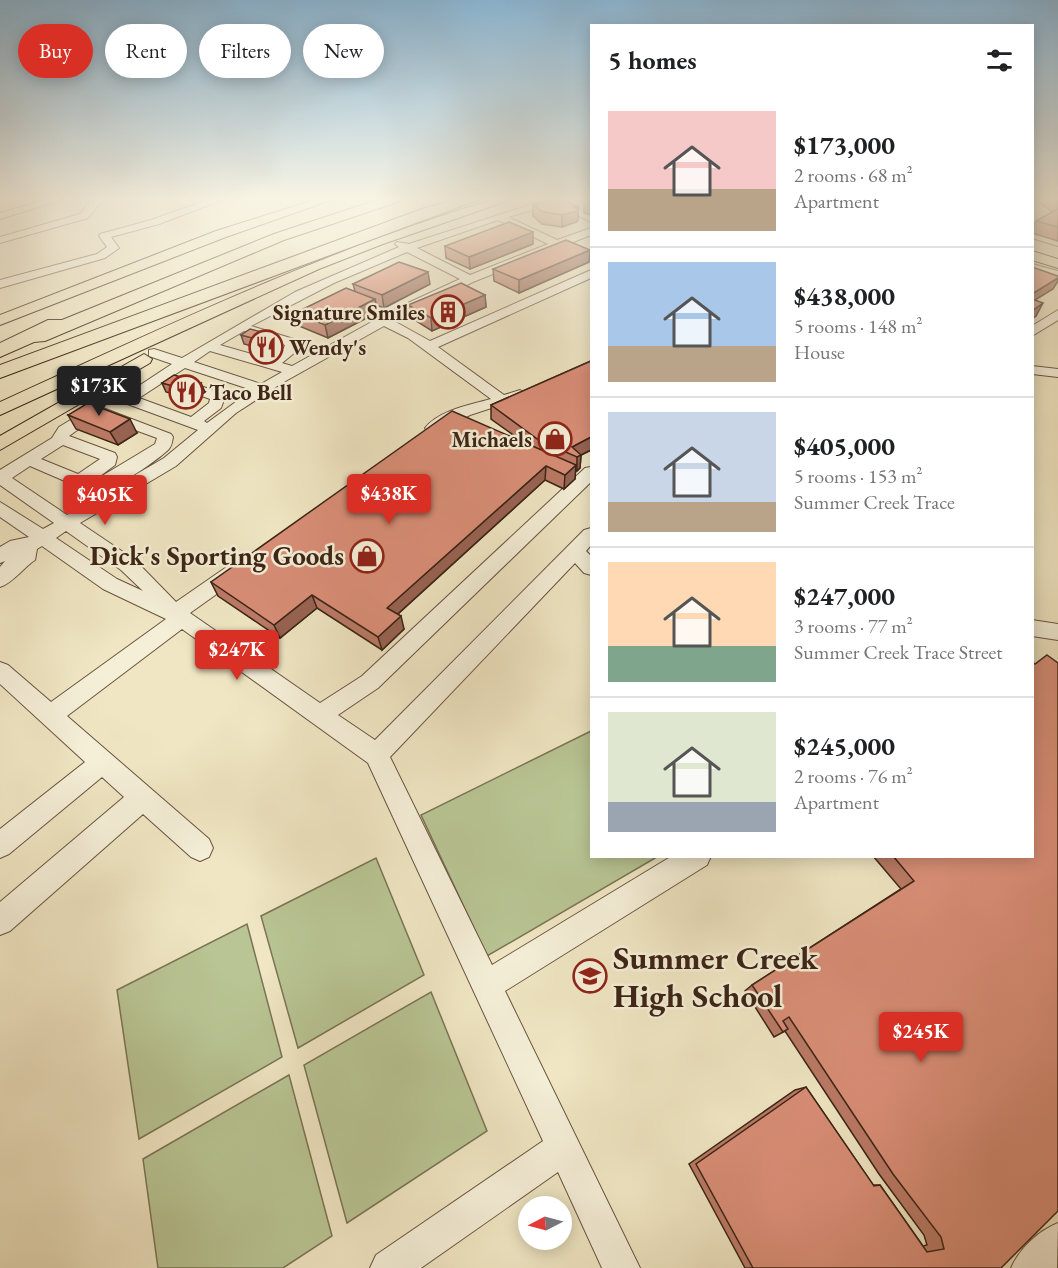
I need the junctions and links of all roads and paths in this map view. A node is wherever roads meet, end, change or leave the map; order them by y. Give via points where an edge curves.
1 (97, 257) edge
2 (159, 257) edge
3 (162, 257) edge
4 (196, 257) edge
5 (230, 257) edge
6 (263, 257) edge
7 (308, 257) edge
8 (339, 257) edge
9 (387, 257) edge
10 (427, 257) edge
11 (518, 257) edge
12 (1034, 268) edge
13 (590, 274) edge
14 (1058, 275) edge
15 (469, 279) junction
16 (0, 284) edge
17 (257, 292) junction
18 (0, 306) edge
19 (1058, 314) edge
20 (0, 320) edge
21 (384, 321) junction
22 (241, 327) junction
23 (1034, 331) edge
24 (429, 346) junction
25 (210, 347) junction
26 (0, 352) edge
27 (154, 353) junction
28 (184, 363) junction
29 (272, 364) junction
30 (1034, 370) edge
31 (295, 371) junction
32 (0, 372) edge
33 (1058, 373) edge
34 (162, 377) junction
35 (539, 385) edge
36 (263, 388) junction
37 (502, 401) junction
38 (0, 409) edge
39 (192, 422) junction
40 (210, 429) junction
41 (420, 438) edge
42 (58, 441) junction
43 (0, 444) edge
44 (29, 460) junction
45 (590, 473) edge
46 (0, 477) edge
47 (91, 491) junction
48 (0, 508) edge
49 (67, 523) junction
50 (590, 535) edge
51 (35, 542) junction
52 (575, 550) junction
53 (0, 556) edge
54 (247, 562) edge
55 (590, 567) edge
56 (0, 580) edge
57 (178, 616) junction
58 (1034, 628) edge
59 (1058, 632) edge
60 (0, 671) edge
61 (51, 715) junction
62 (320, 715) junction
63 (377, 756) junction
64 (103, 762) junction
65 (143, 797) junction
66 (0, 845) edge
67 (200, 848) dead end
68 (695, 858) edge
69 (0, 921) edge
70 (486, 986) junction
71 (563, 1148) junction
72 (1058, 1241) edge
73 (389, 1268) edge
74 (621, 1268) edge
75 (1030, 1268) edge

1 - 16 street
2 - 18 main road
3 - 20 main road
4 - 26 highway
5 - 26 highway
6 - 32 highway
7 - 32 highway
8 - 17 main road
9 - 22 street via 311,289
10 - 15 street
11 - 15 street
12 - 14 street
13 - 24 street
15 - 21 street
17 - 27 main road
17 - 38 main road
19 - 23 street
21 - 24 street
21 - 31 street
22 - 25 street
22 - 29 street via 292,344 291,350
24 - 37 street
25 - 28 street
25 - 29 street
27 - 28 street
27 - 43 main road
28 - 34 street
28 - 36 street
29 - 31 street
30 - 33 street
31 - 36 street
34 - 39 street via 218,398 216,405
34 - 39 street via 127,399
35 - 37 street
36 - 40 street
37 - 41 street via 457,413
39 - 40 street
40 - 47 street via 170,462
42 - 44 street
42 - 47 street via 109,457
42 - 47 street via 65,430 95,410 165,437 163,446
44 - 46 street
44 - 47 street
45 - 62 street via 370,682
46 - 49 street
47 - 49 street
48 - 51 street
49 - 51 street
49 - 57 street via 142,577
50 - 52 street
51 - 53 street
51 - 56 street via 28,555
51 - 57 street
52 - 55 street
52 - 63 street
54 - 57 street
57 - 61 street
57 - 62 street
58 - 59 street
60 - 61 street
61 - 64 street
62 - 63 street
63 - 70 street
64 - 65 street
64 - 66 street
65 - 67 street
65 - 69 street
68 - 70 street
70 - 71 street
71 - 73 street
71 - 74 street
72 - 75 street

